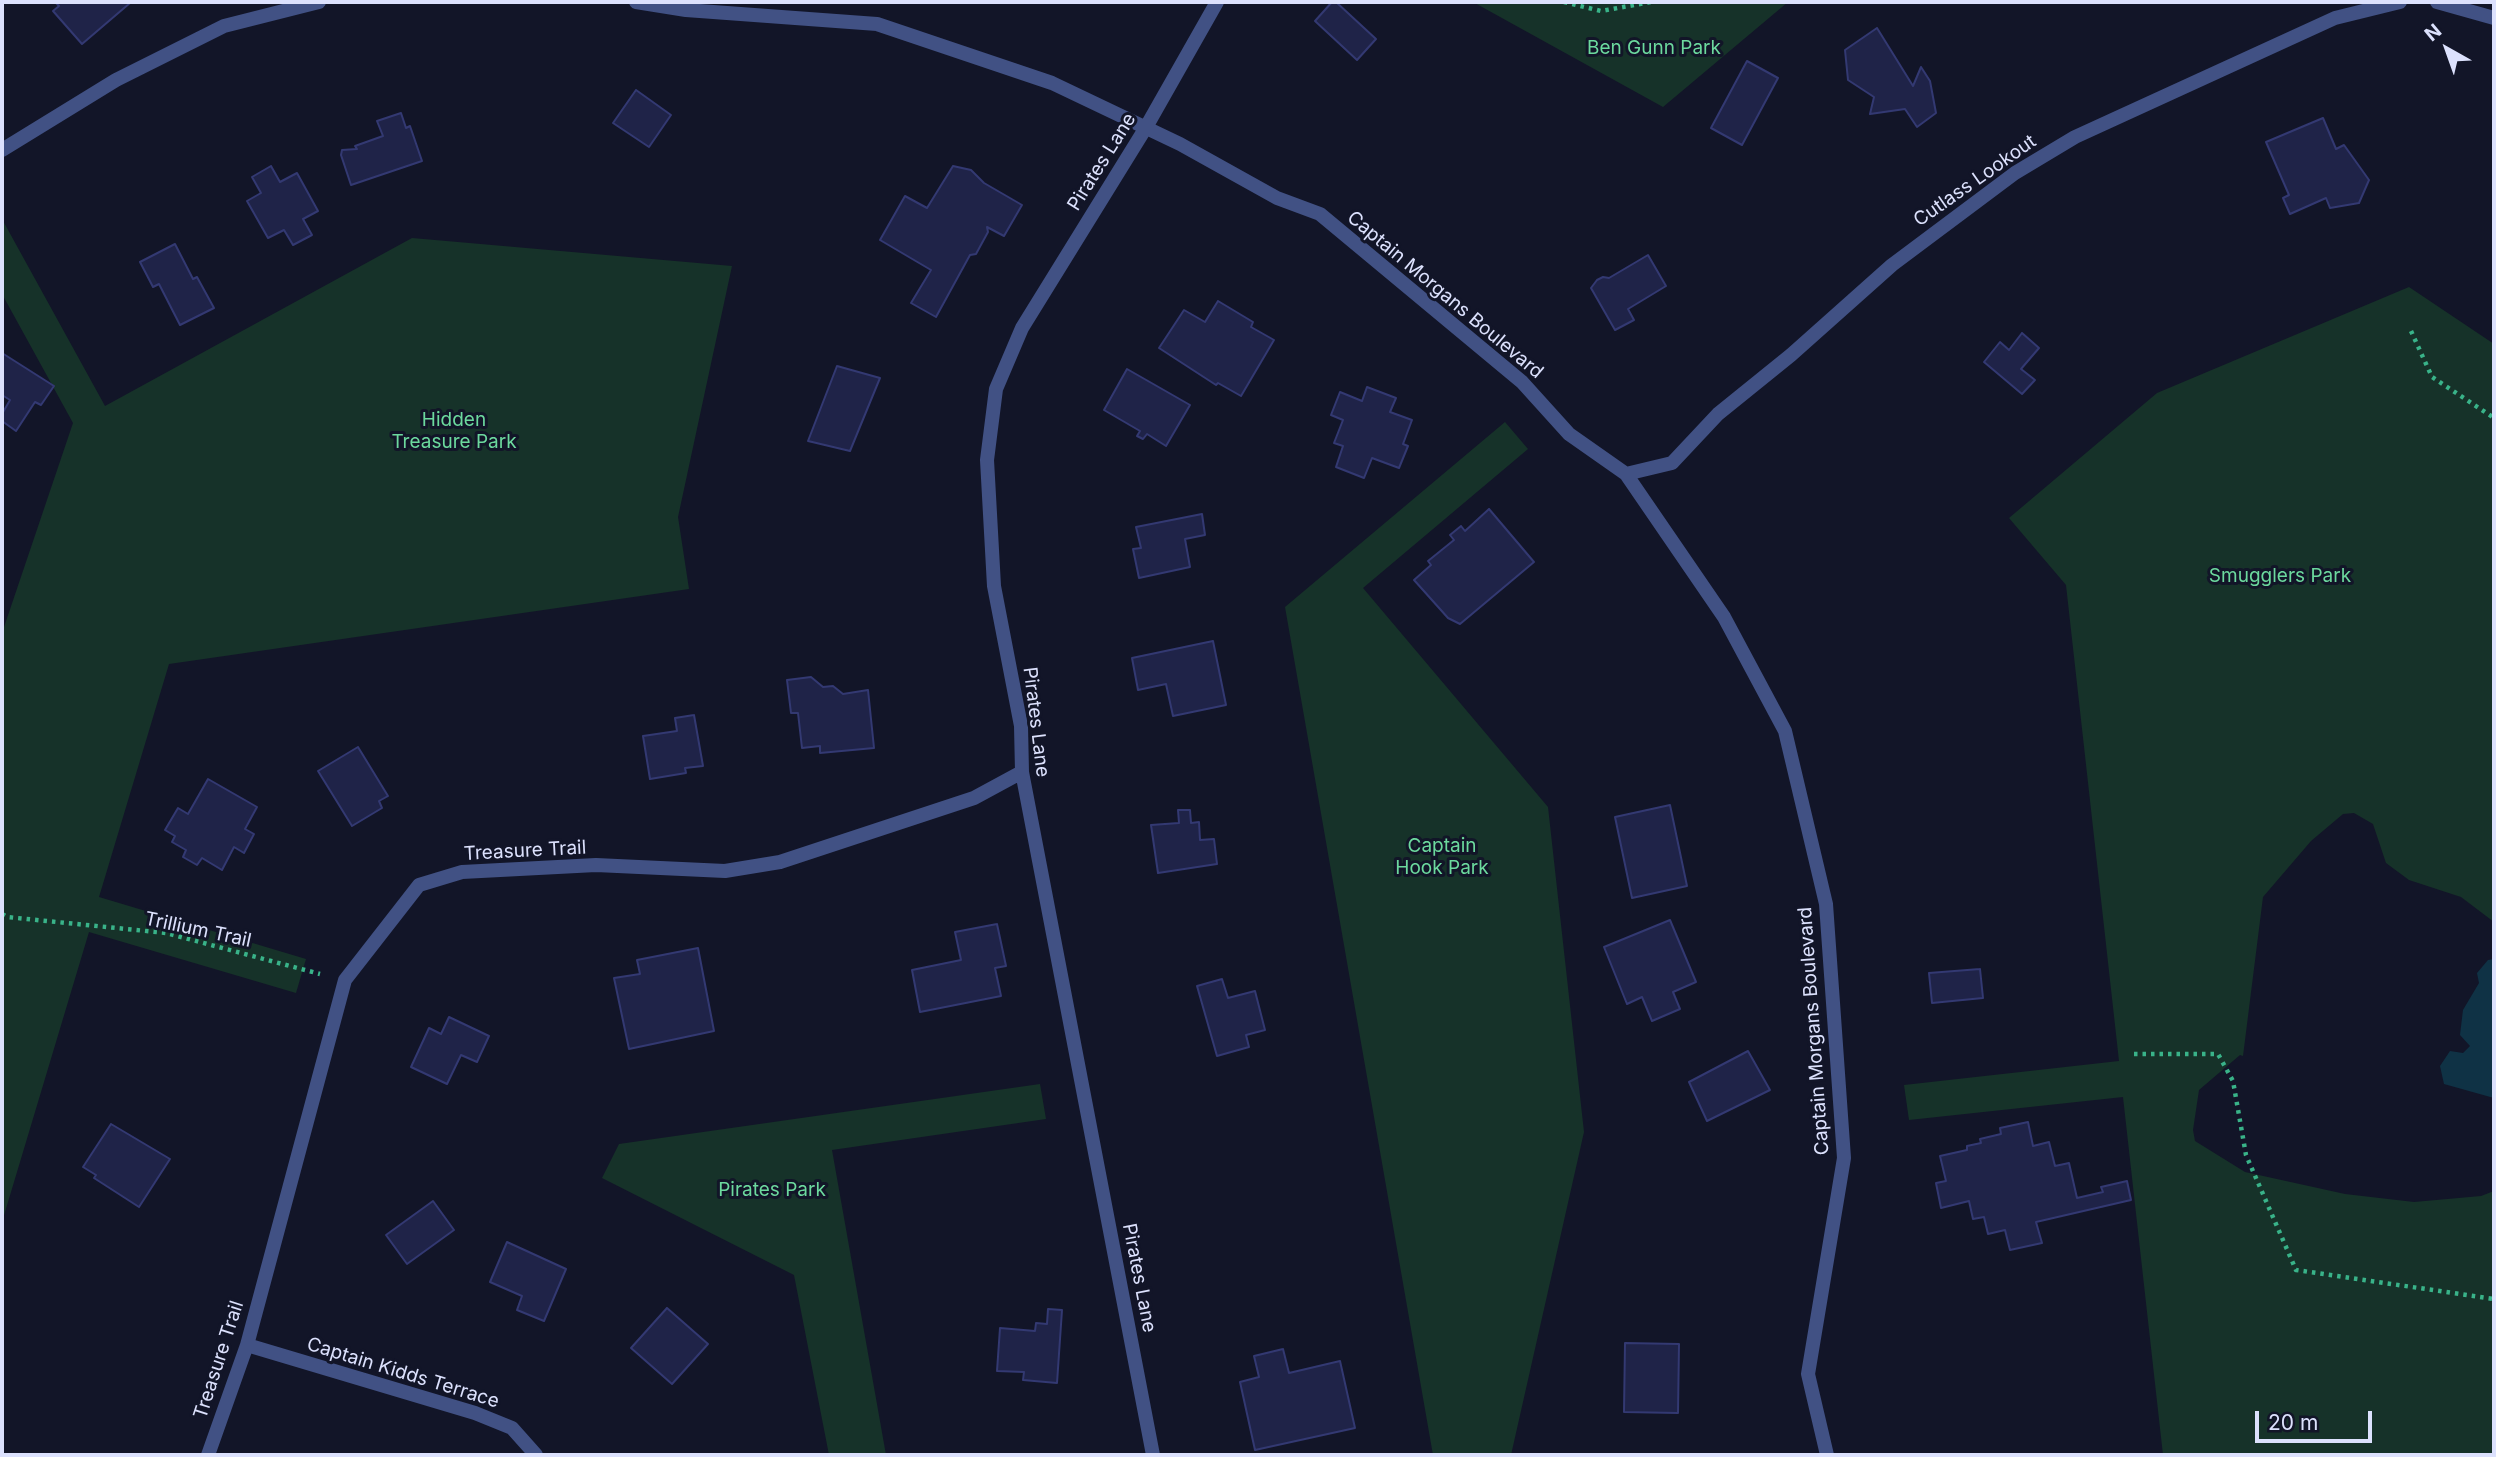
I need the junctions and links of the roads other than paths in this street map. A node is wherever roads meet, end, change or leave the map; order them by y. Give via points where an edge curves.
1 (319, 2) edge
2 (636, 2) edge
3 (1217, 2) edge
4 (2400, 2) edge
5 (2437, 2) edge
6 (2494, 18) edge
7 (1145, 129) junction
8 (2, 150) edge
9 (1626, 474) junction
10 (1022, 772) junction
11 (247, 1345) junction
12 (208, 1455) edge
13 (536, 1455) edge
14 (1153, 1455) edge
15 (1827, 1455) edge

1 - 8 street via 224,26 116,80
2 - 7 street, Captain Morgans Boulevard via 877,24 1052,83
3 - 7 street, Pirates Lane
4 - 9 street, Cutlass Lookout via 2335,19 2075,137 2015,173 1892,265 1718,414 1672,463
5 - 6 street
7 - 9 street, Captain Morgans Boulevard via 1278,198 1320,214 1522,382 1569,434
7 - 10 street, Pirates Lane via 1022,328 996,389 986,460 994,586 1021,726
9 - 15 street, Captain Morgans Boulevard via 1724,617 1785,731 1826,904 1844,1158 1808,1374
10 - 11 street, Treasure Trail via 974,798 780,862 725,871 596,865 462,872 419,886 345,980
10 - 14 street, Pirates Lane
11 - 12 street, Treasure Trail
11 - 13 street, Captain Kidds Terrace via 475,1413 512,1428

